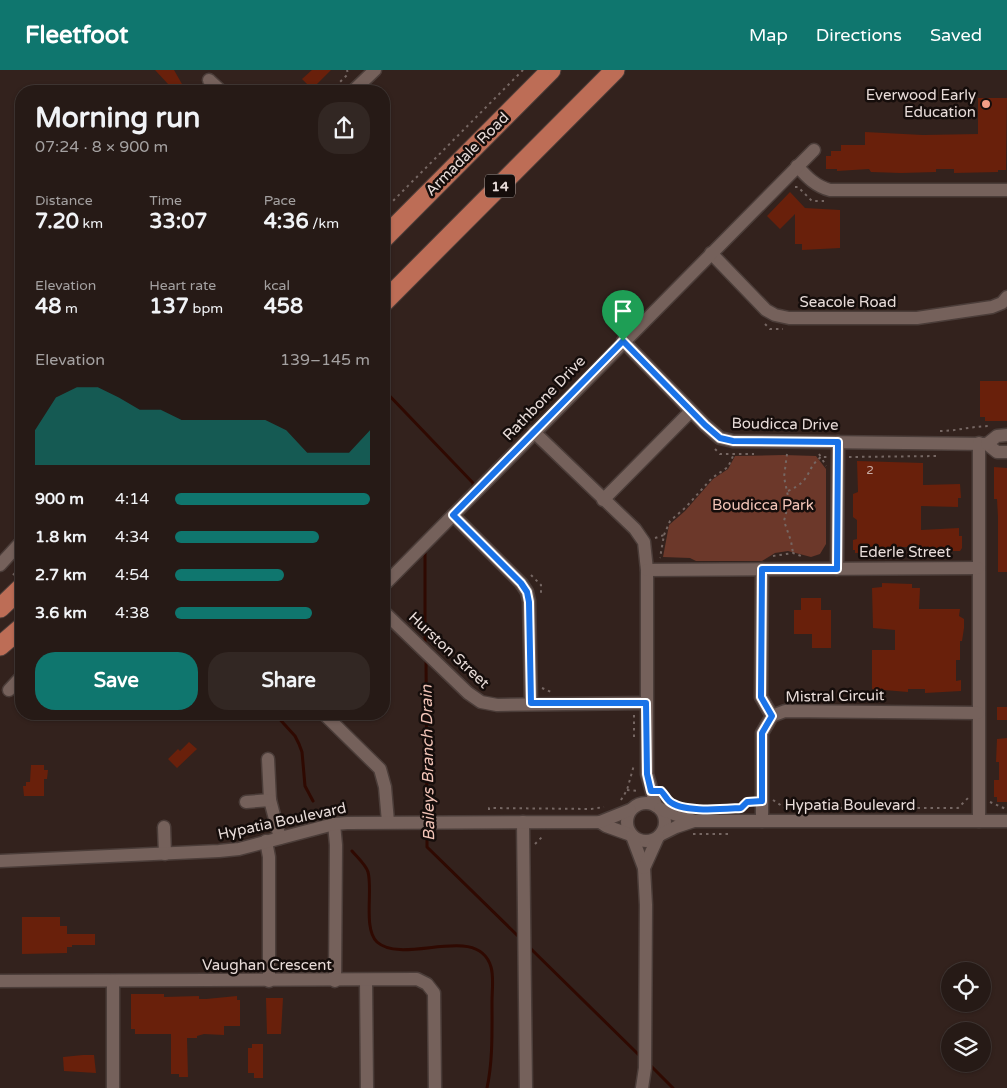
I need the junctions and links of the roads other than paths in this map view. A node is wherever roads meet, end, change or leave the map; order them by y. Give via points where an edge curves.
1 (551, 70) edge
2 (615, 70) edge
3 (370, 72) edge
4 (209, 80) dead end
5 (214, 85) edge
6 (359, 85) edge
7 (814, 150) dead end
8 (797, 166) junction
9 (1007, 190) edge
10 (390, 232) edge
11 (711, 253) junction
12 (390, 296) edge
13 (1007, 297) edge
14 (623, 341) junction
15 (691, 411) junction
16 (534, 432) junction
17 (1007, 436) edge
18 (838, 442) junction
19 (983, 443) junction
20 (1007, 452) edge
21 (604, 500) junction
22 (453, 515) junction
23 (15, 549) edge
24 (0, 565) edge
25 (978, 568) junction
26 (762, 569) junction
27 (837, 569) junction
28 (647, 570) junction
29 (390, 579) edge
30 (15, 594) edge
31 (0, 608) edge
32 (390, 618) edge
33 (15, 633) edge
34 (0, 646) edge
35 (15, 684) edge
36 (9, 690) dead end
37 (531, 703) junction
38 (640, 703) junction
39 (978, 713) junction
40 (772, 716) junction
41 (330, 720) edge
42 (268, 759) dead end
43 (645, 791) junction
44 (270, 800) junction
45 (246, 802) dead end
46 (658, 807) junction
47 (632, 808) junction
48 (608, 815) junction
49 (694, 821) junction
50 (762, 821) junction
51 (979, 821) junction
52 (1007, 821) edge
53 (388, 822) junction
54 (524, 822) junction
55 (334, 824) junction
56 (164, 827) dead end
57 (631, 835) junction
58 (659, 836) junction
59 (280, 838) junction
60 (266, 841) junction
61 (165, 854) junction
62 (0, 861) edge
63 (644, 868) junction
64 (366, 980) junction
65 (0, 981) edge
66 (113, 981) junction
67 (269, 981) junction
68 (335, 981) junction
69 (113, 1088) edge
70 (367, 1088) edge
71 (435, 1088) edge
72 (526, 1088) edge
73 (642, 1088) edge

1 - 10 highway, Armadale Road
2 - 12 highway, 14
3 - 6 street
4 - 5 street
7 - 8 street, Rathbone Drive
8 - 9 street via 816,184 830,190
8 - 11 street, Rathbone Drive
11 - 13 street, Seacole Road via 766,310 789,318 917,318 992,307
11 - 14 street, Rathbone Drive
14 - 15 street, Boudicca Drive
14 - 16 street, Rathbone Drive
15 - 18 street, Boudicca Drive via 720,438 733,441
15 - 21 street
16 - 21 street
16 - 22 street, Rathbone Drive
17 - 19 street, Boudicca Drive via 997,436
18 - 19 street, Boudicca Drive
18 - 27 street
19 - 20 street, Boudicca Drive via 997,452
19 - 25 street
21 - 28 street via 644,542
22 - 29 street, Rathbone Drive
22 - 37 street via 527,592
23 - 24 street
25 - 27 street, Ederle Street
25 - 39 street
26 - 27 street, Ederle Street
26 - 28 street, Ederle Street
26 - 40 street via 761,697
28 - 38 street
30 - 31 highway
32 - 37 street, Hurston Street via 481,702 498,705
33 - 34 highway
35 - 36 street
37 - 38 street, Hurston Street
38 - 43 street via 647,774
39 - 40 street, Mistral Circuit via 785,711
39 - 51 street
40 - 50 street, Mistral Circuit via 762,733
41 - 53 street via 380,770 386,787
42 - 44 street
43 - 46 street
43 - 47 street
44 - 45 street
44 - 59 street
46 - 47 street via 646,802
46 - 49 street
46 - 58 street via 665,819
47 - 48 street, Hypatia Boulevard
47 - 57 street via 626,823
48 - 54 street, Hypatia Boulevard
48 - 57 street, Hypatia Boulevard via 606,826
49 - 50 street, Hypatia Boulevard
49 - 58 street
50 - 51 street, Hypatia Boulevard
51 - 52 street, Hypatia Boulevard
53 - 54 street, Hypatia Boulevard
53 - 55 street, Hypatia Boulevard
54 - 72 street
55 - 59 street, Hypatia Boulevard
55 - 68 street
56 - 61 street
57 - 58 street via 645,842
57 - 63 street
58 - 63 street
59 - 60 street, Hypatia Boulevard
60 - 61 street, Hypatia Boulevard via 220,852
60 - 67 street via 269,857
61 - 62 street, Hypatia Boulevard
63 - 73 street via 645,1058
64 - 68 street, Vaughan Crescent
64 - 70 street
64 - 71 street, Vaughan Crescent via 418,979 428,984 434,993
65 - 66 street, Vaughan Crescent
66 - 67 street, Vaughan Crescent
66 - 69 street
67 - 68 street, Vaughan Crescent

